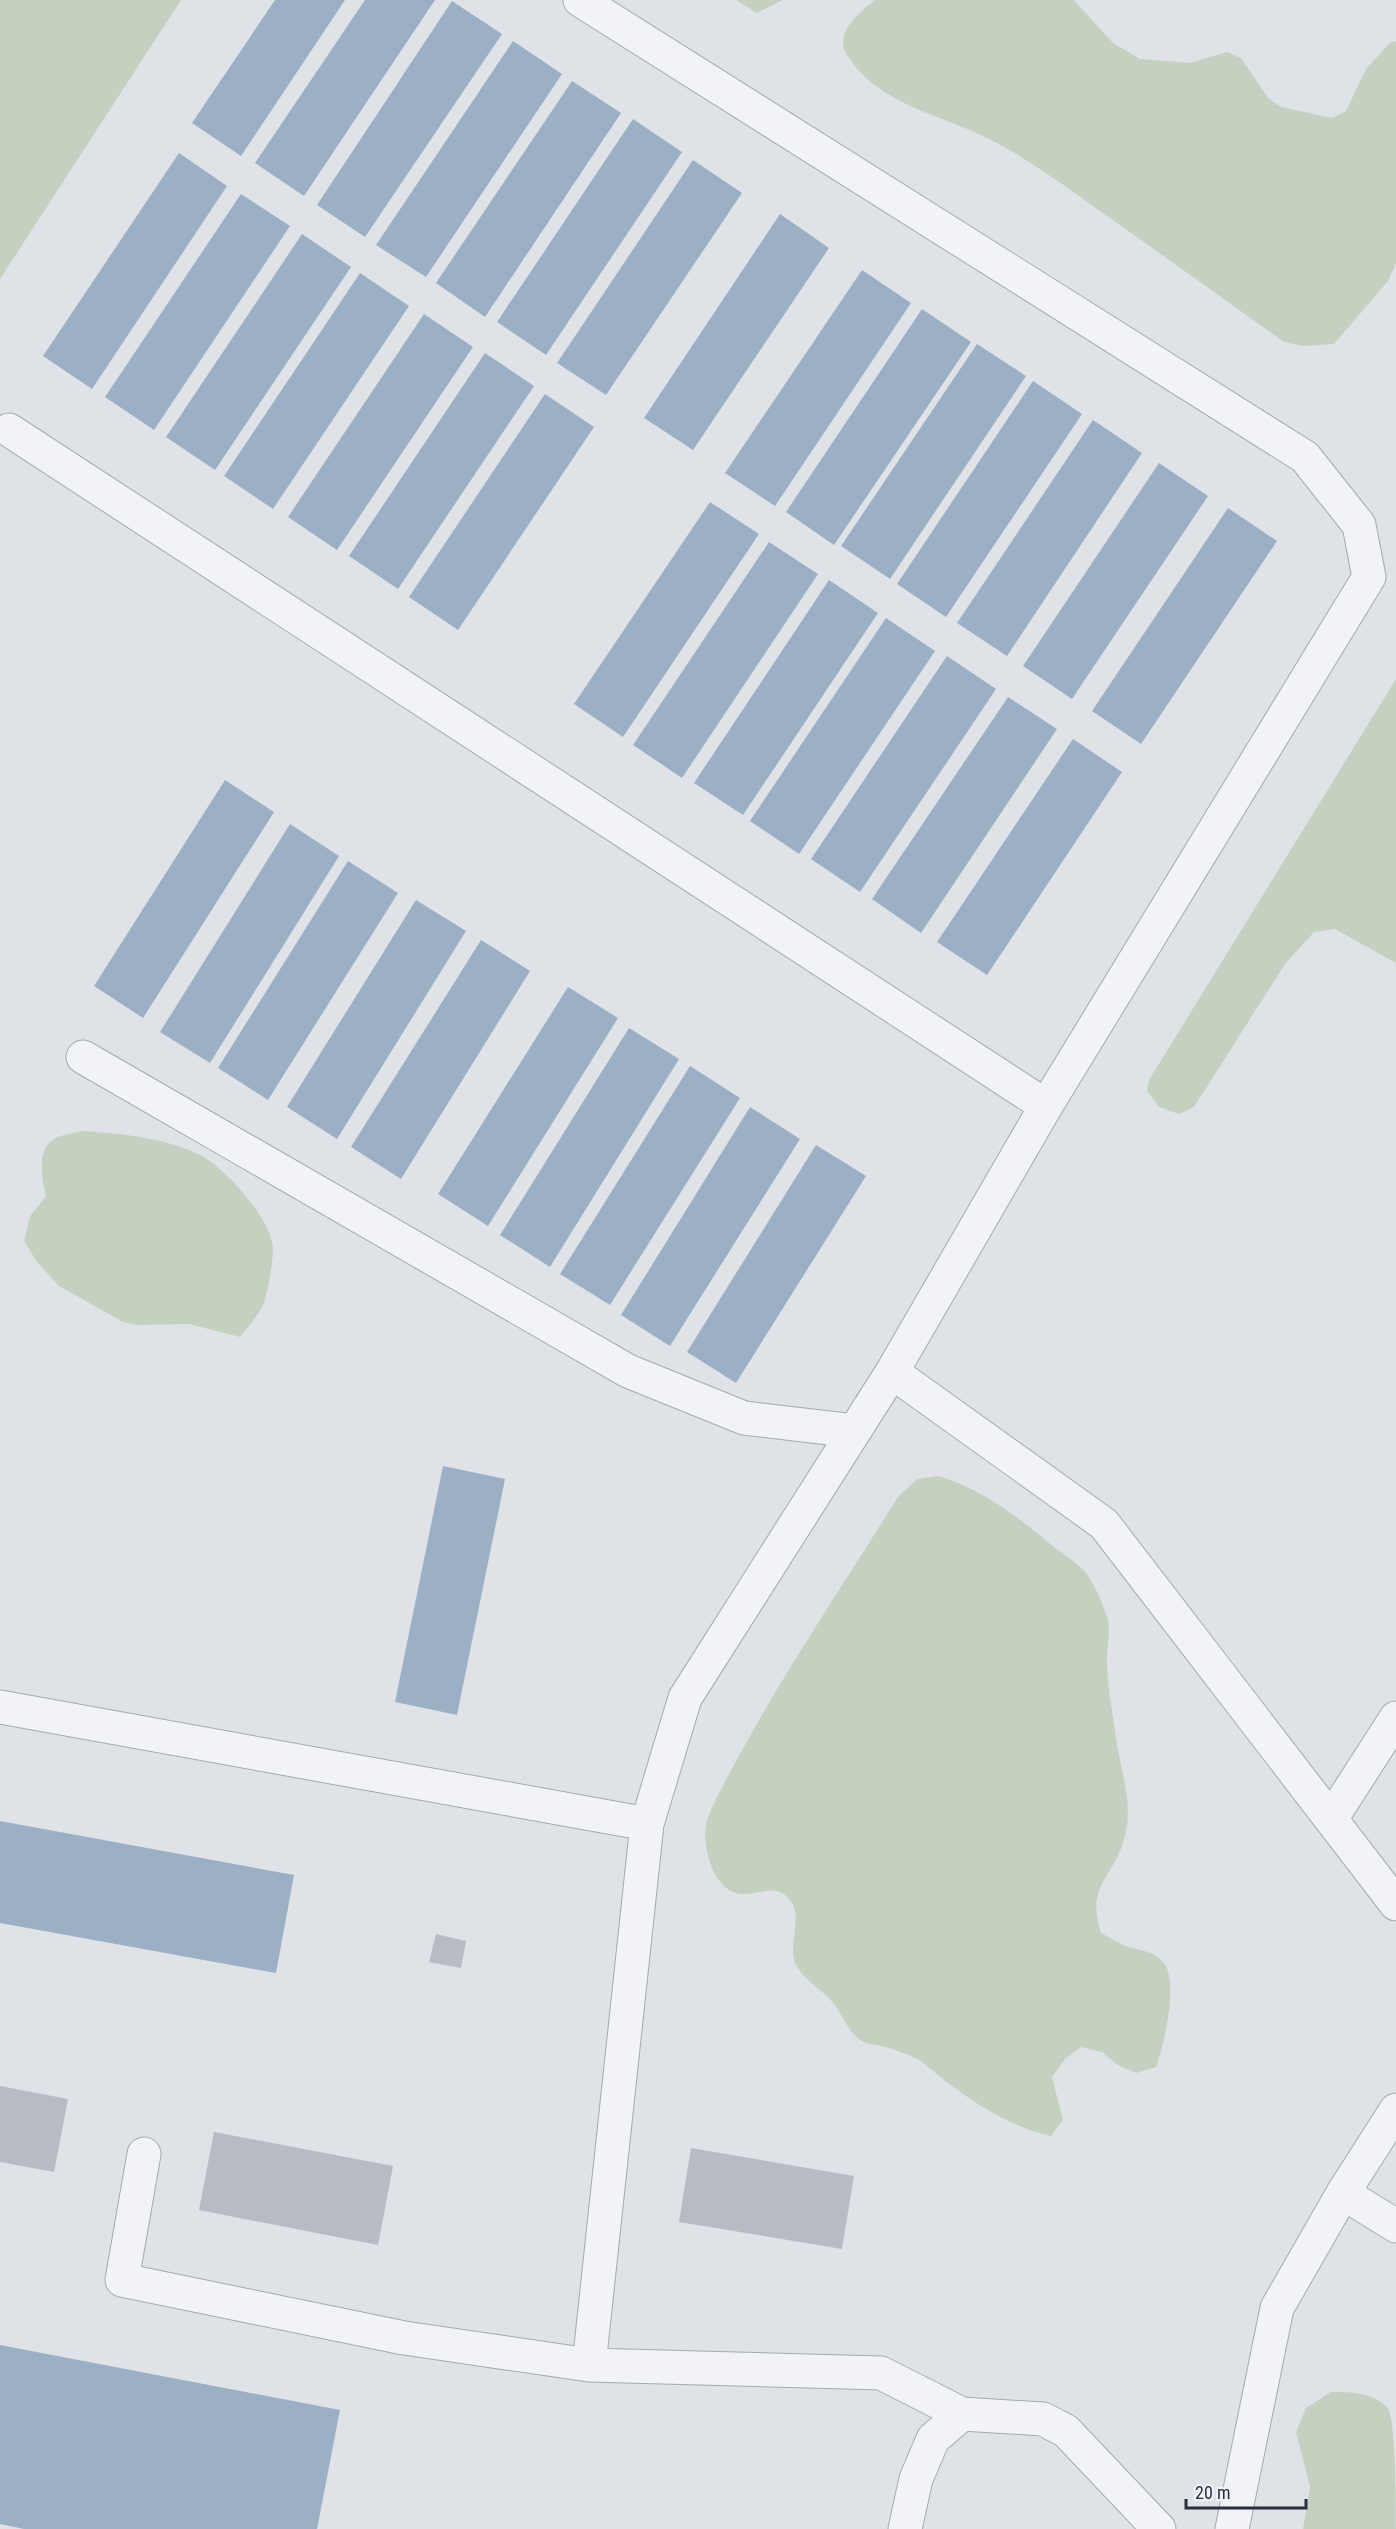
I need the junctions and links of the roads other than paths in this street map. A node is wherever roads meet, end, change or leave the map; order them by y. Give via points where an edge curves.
1 (580, 0) edge
2 (9, 430) dead end
3 (83, 1057) dead end
4 (1046, 1106) junction
5 (892, 1372) junction
6 (854, 1431) junction
7 (0, 1707) edge
8 (1396, 1718) edge
9 (1331, 1819) junction
10 (647, 1824) junction
11 (1396, 1904) edge
12 (1396, 2110) edge
13 (144, 2154) dead end
14 (1343, 2193) junction
15 (1396, 2226) edge
16 (589, 2365) junction
17 (962, 2414) junction
18 (905, 2529) edge
19 (1158, 2529) edge
20 (1232, 2529) edge

1 - 4 street via 1305,457 1359,525 1369,577
2 - 4 street
3 - 6 street via 628,1371 744,1418
4 - 5 street
5 - 6 street
5 - 9 street via 1104,1524
6 - 10 street via 685,1698
7 - 10 street
8 - 9 street
9 - 11 street
10 - 16 street
12 - 14 street
13 - 16 street via 122,2280 404,2338
14 - 15 street
14 - 20 street via 1277,2308
16 - 17 street via 881,2373
17 - 18 street via 933,2439 916,2479
17 - 19 street via 1043,2420 1066,2431

